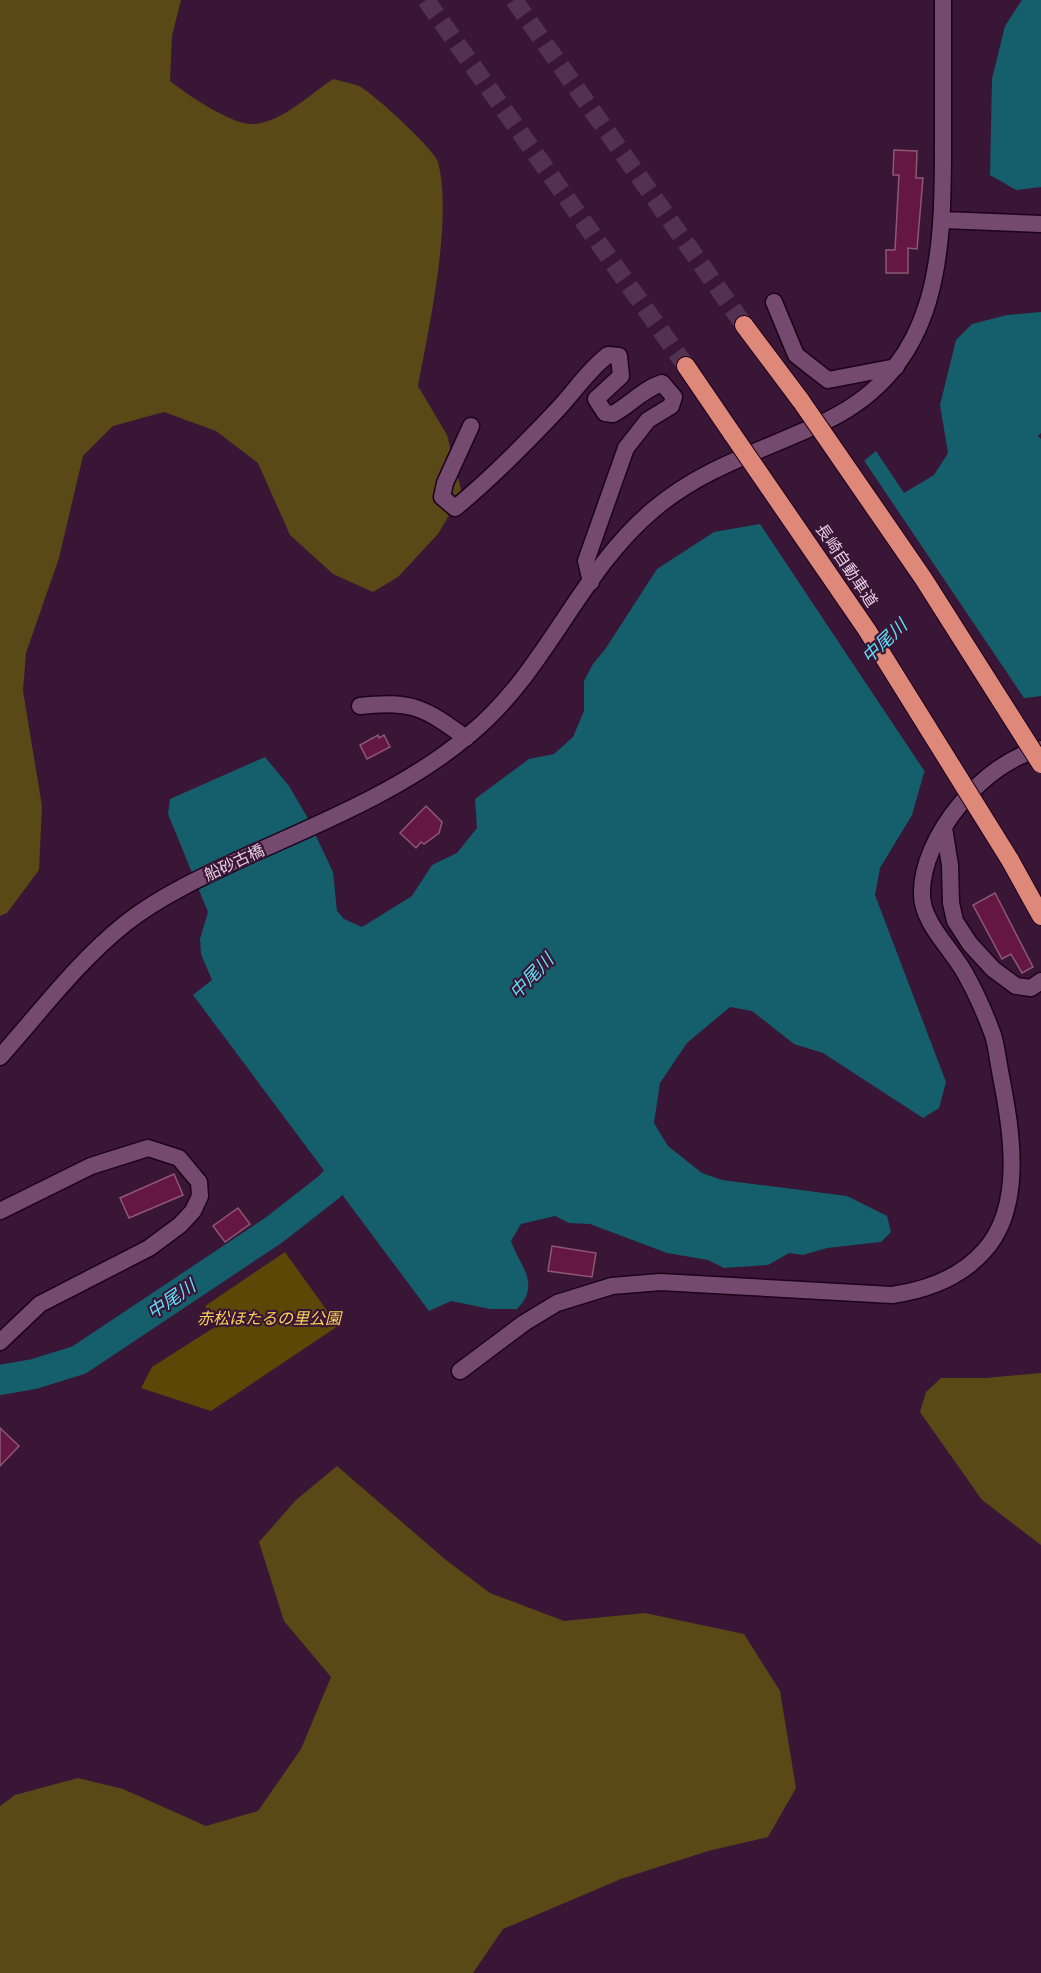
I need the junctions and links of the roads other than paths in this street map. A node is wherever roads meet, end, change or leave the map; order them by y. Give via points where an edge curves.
1 (943, 0) edge
2 (943, 220) junction
3 (1041, 224) edge
4 (774, 302) dead end
5 (744, 325) tunnel mouth
6 (686, 366) tunnel mouth
7 (896, 367) junction
8 (471, 426) dead end
9 (591, 582) junction
10 (360, 706) dead end
11 (466, 738) junction
12 (1041, 749) edge
13 (1041, 764) edge
14 (944, 828) junction
15 (1041, 916) edge
16 (1041, 981) edge
17 (0, 1057) edge
18 (0, 1211) edge
19 (0, 1342) edge
20 (460, 1371) dead end

1 - 2 street, 船砂古橋
2 - 3 street
2 - 7 street, 船砂古橋 via 933,290 924,317
4 - 7 street via 796,356 828,380
5 - 13 highway, bridge via 923,578
6 - 15 highway, 長崎自動車道, bridge via 867,630
7 - 9 street, 船砂古橋 via 861,400 831,418 710,470 670,495 644,517
8 - 9 street via 442,497 455,508 509,460 594,365 608,355 619,356 621,376 596,399 605,413 613,414 662,382 668,389 674,397 671,406 648,420 626,448 586,561
9 - 11 street, 船砂古橋 via 507,699
10 - 11 street via 411,705 429,711
11 - 17 street, 船砂古橋 via 345,812 200,878 128,922 78,967
12 - 14 street via 1029,751 973,788 951,813
14 - 16 street via 955,921 993,969 1016,986 1030,988
14 - 20 street via 925,867 921,896 936,933 967,975 994,1037 1011,1150 1011,1180 1005,1209 985,1251 942,1282 922,1291 892,1295 660,1282 612,1286 557,1303
18 - 19 street via 91,1166 148,1148 179,1158 199,1182 200,1196 180,1225 149,1248 40,1304

